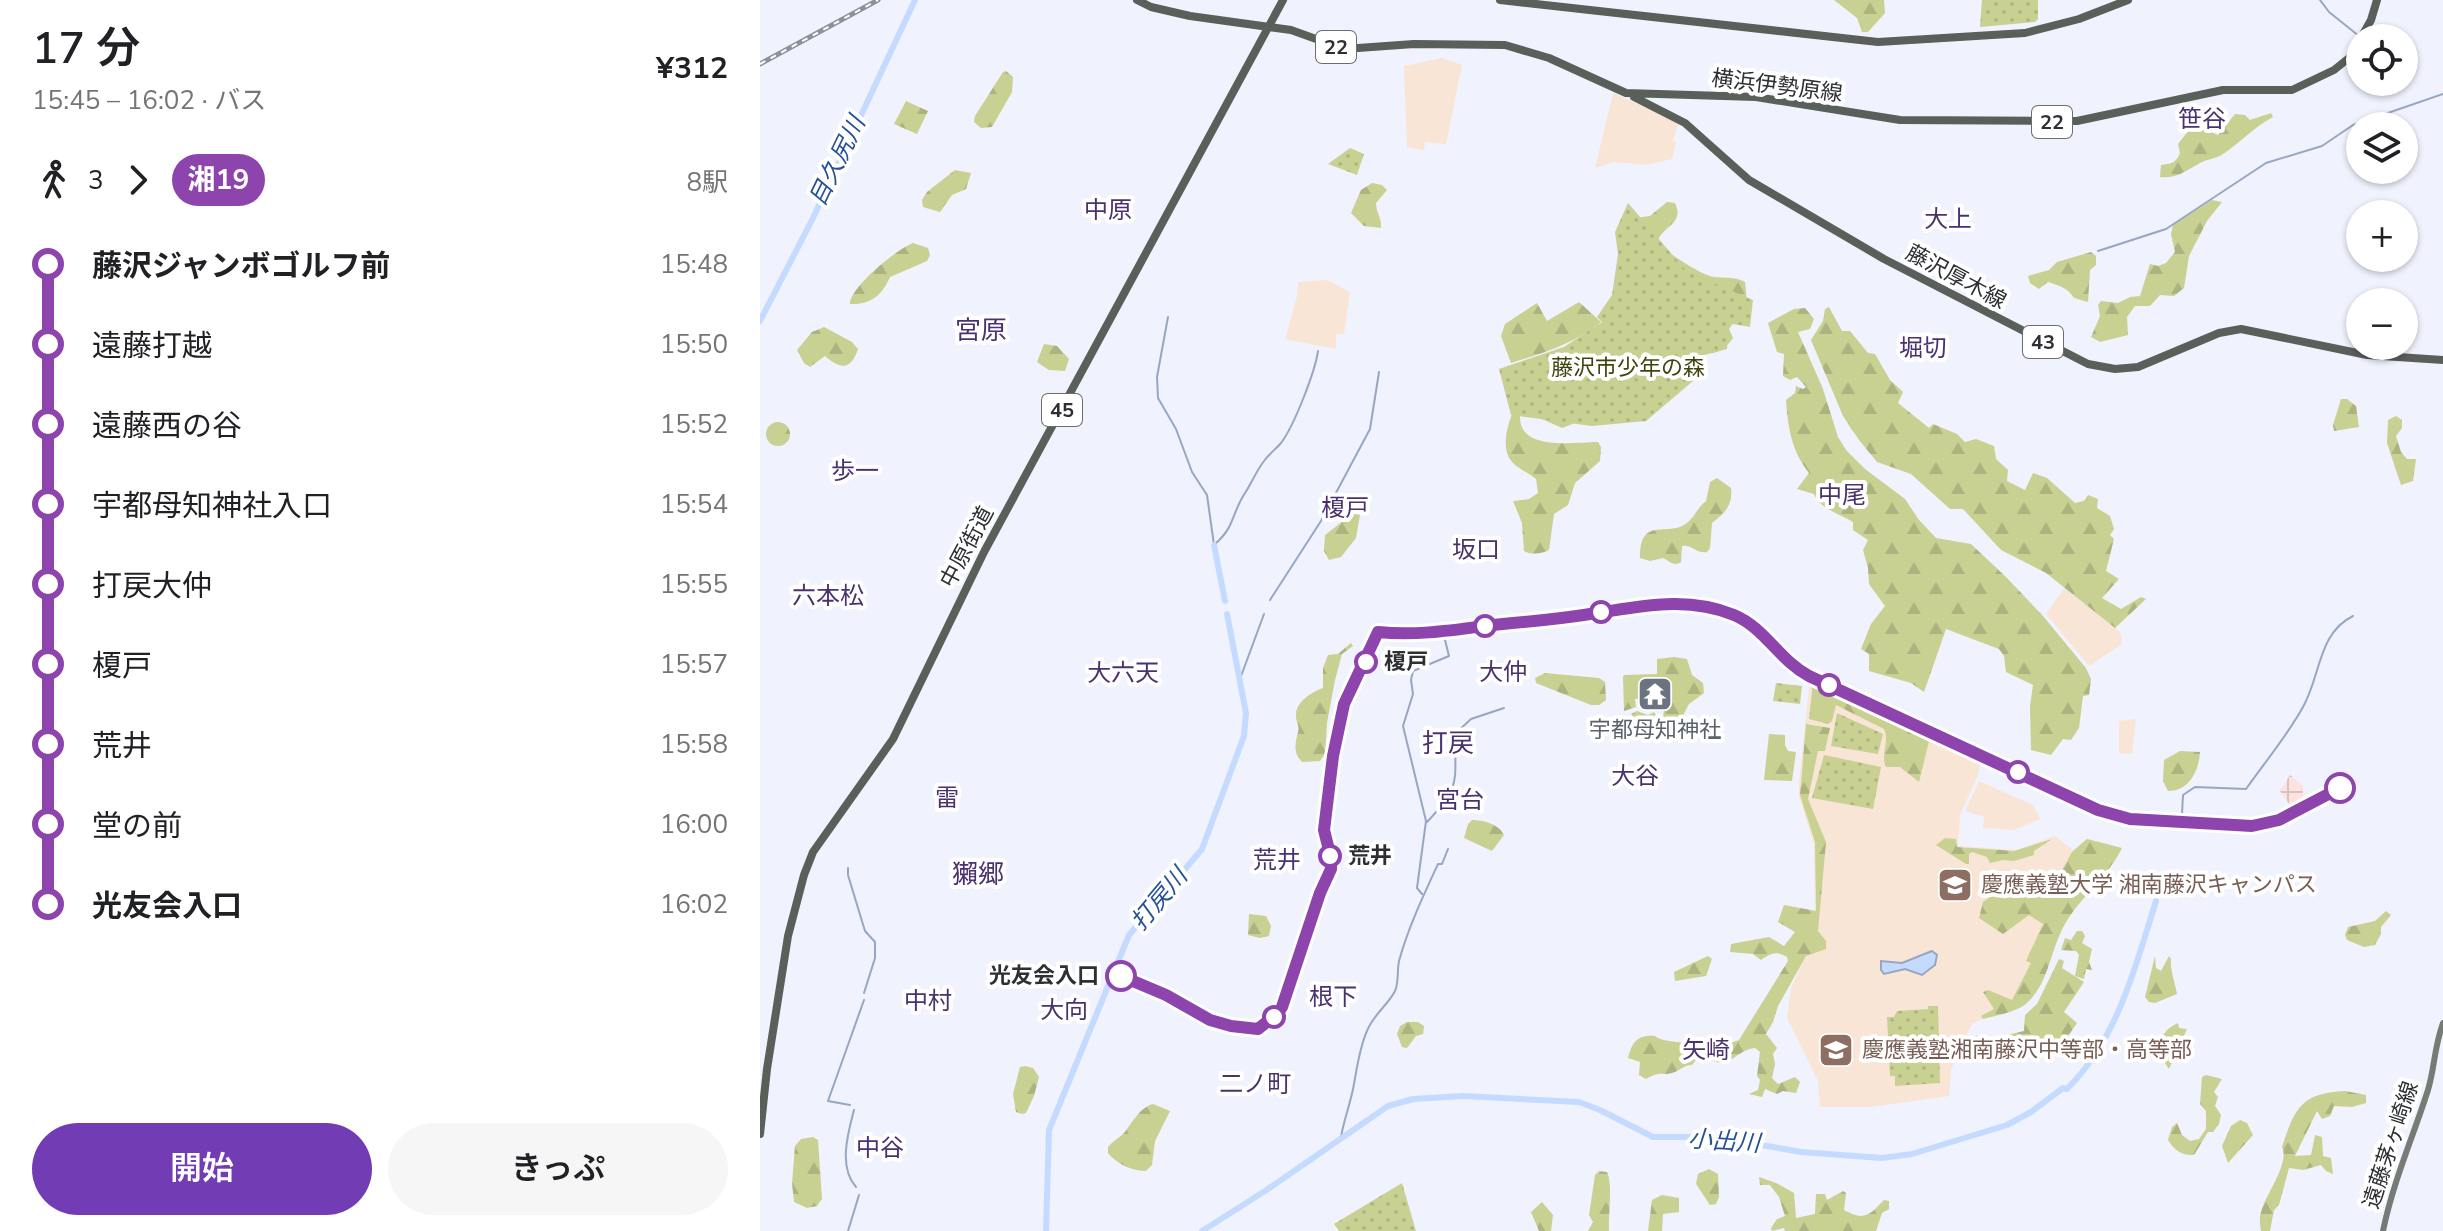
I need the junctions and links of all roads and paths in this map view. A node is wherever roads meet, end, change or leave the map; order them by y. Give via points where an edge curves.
1 (1137, 0) edge
2 (1283, 0) edge
3 (1500, 0) edge
4 (1532, 0) edge
5 (2117, 0) edge
6 (2128, 0) edge
7 (2377, 0) edge
8 (2369, 24) edge
9 (1269, 27) junction
10 (2346, 61) edge
11 (1626, 93) junction
12 (2443, 360) edge
13 (2443, 1023) edge
14 (760, 1134) edge
15 (2383, 1231) edge

1 - 9 main road, 横浜伊勢原線 / 22 via 1164,11
2 - 9 main road, 中原街道 / 45
3 - 6 main road via 1891,42 2035,31
4 - 5 main road via 1878,38 2035,28
7 - 8 main road, 横浜伊勢原線 / 22
9 - 11 main road, 横浜伊勢原線 / 22 via 1344,49 1505,45 1549,58
9 - 14 main road, 中原街道 / 45 via 984,552 893,739 813,852 788,936
10 - 11 main road, 横浜伊勢原線 / 22 via 2292,90 2223,90 2077,121 1900,120 1745,96
11 - 12 main road, 藤沢厚木線 / 43 via 1693,128 1749,180 1884,259 2088,364 2138,367 2241,329 2367,355
13 - 15 main road, 遠藤茅ヶ崎線

